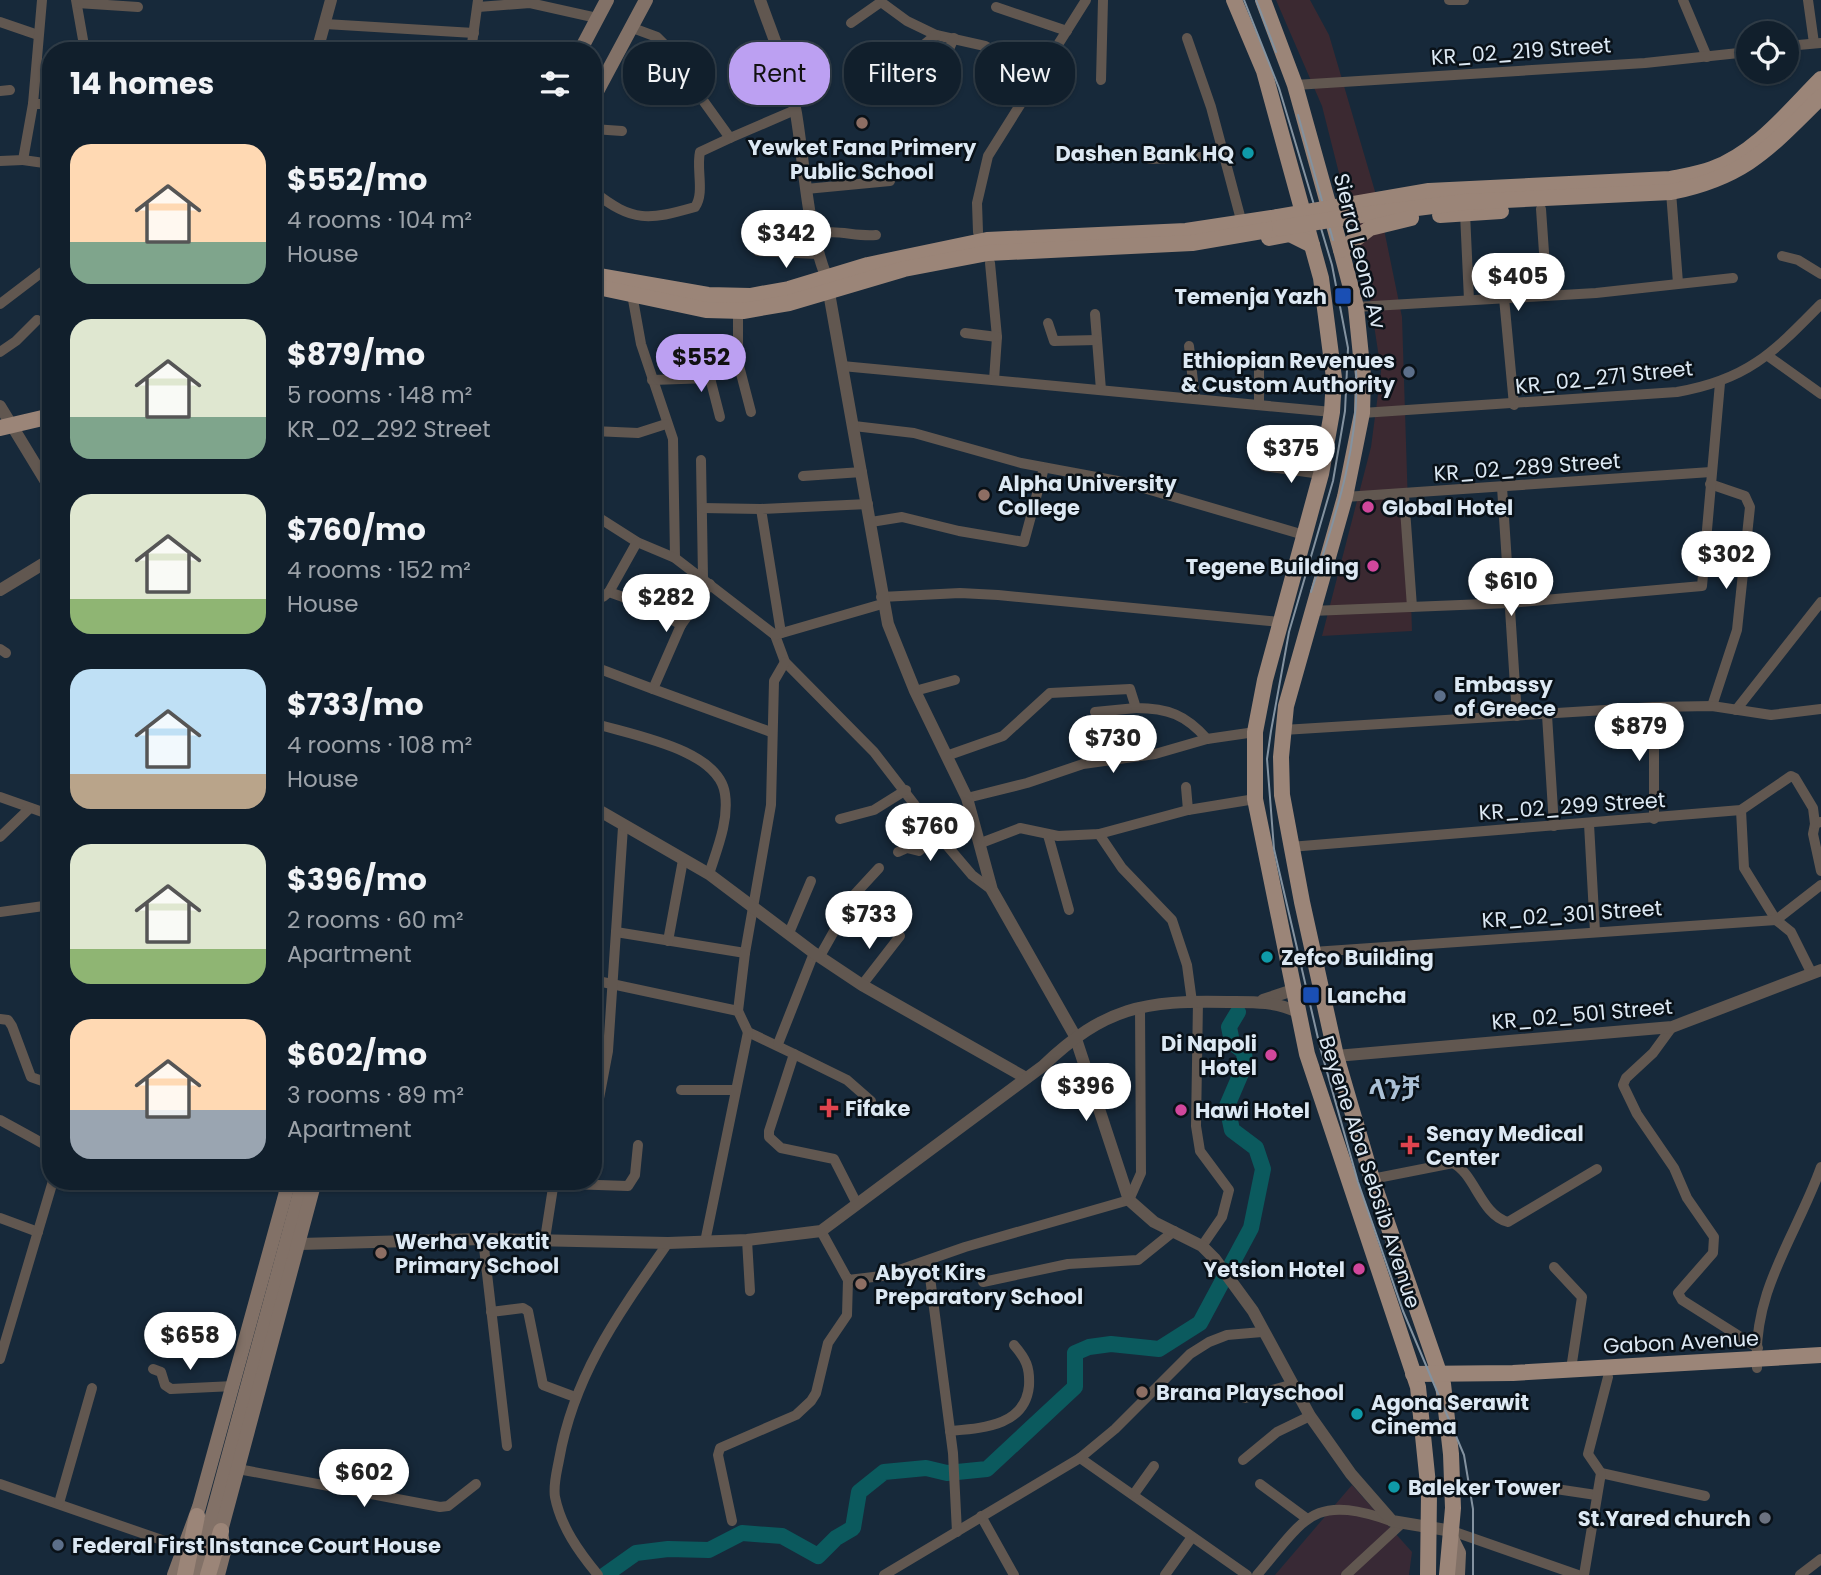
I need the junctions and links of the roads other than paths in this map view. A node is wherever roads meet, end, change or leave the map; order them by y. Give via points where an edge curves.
1 (41, 0) edge
2 (331, 0) edge
3 (607, 0) edge
4 (646, 0) edge
5 (760, 0) edge
6 (1086, 0) edge
7 (1103, 0) edge
8 (1234, 0) edge
9 (1263, 0) edge
10 (1449, 0) edge
11 (1464, 0) edge
12 (1683, 0) edge
13 (1808, 0) edge
14 (76, 1) edge
15 (478, 4) edge
16 (138, 7) dead end
17 (996, 7) dead end
18 (597, 18) junction
19 (0, 22) edge
20 (850, 23) dead end
21 (325, 24) junction
22 (630, 27) junction
23 (1067, 31) junction
24 (474, 33) junction
25 (38, 35) junction
26 (936, 35) junction
27 (1186, 37) dead end
28 (954, 38) junction
29 (83, 42) edge
30 (320, 42) edge
31 (472, 42) edge
32 (585, 42) edge
33 (662, 42) edge
34 (927, 42) edge
35 (952, 42) edge
36 (1060, 42) edge
37 (1818, 43) edge
38 (975, 44) edge
39 (1799, 45) edge
40 (1736, 53) edge
41 (1707, 57) junction
42 (1821, 79) edge
43 (1101, 80) dead end
44 (602, 81) edge
45 (1295, 85) junction
46 (1821, 97) edge
47 (33, 104) junction
48 (42, 104) edge
49 (706, 105) edge
50 (1021, 105) edge
51 (795, 110) junction
52 (602, 130) edge
53 (622, 131) dead end
54 (730, 138) junction
55 (1224, 156) junction
56 (1150, 159) dead end
57 (23, 160) junction
58 (0, 162) edge
59 (42, 163) edge
60 (1645, 180) junction
61 (890, 181) dead end
62 (806, 189) junction
63 (1323, 189) junction
64 (1671, 192) junction
65 (1635, 194) junction
66 (602, 198) edge
67 (1300, 204) junction
68 (1541, 209) junction
69 (1351, 210) junction
70 (1465, 213) junction
71 (1240, 216) junction
72 (978, 232) junction
73 (813, 235) junction
74 (876, 235) dead end
75 (1312, 245) junction
76 (1341, 250) junction
77 (758, 251) dead end
78 (817, 254) junction
79 (1782, 256) dead end
80 (990, 263) junction
81 (42, 272) dead end
82 (866, 273) junction
83 (1821, 274) edge
84 (602, 277) edge
85 (1733, 278) dead end
86 (827, 283) junction
87 (1678, 284) junction
88 (602, 288) edge
89 (632, 293) junction
90 (1547, 296) junction
91 (1504, 298) junction
92 (1469, 300) junction
93 (0, 304) edge
94 (1821, 304) edge
95 (1356, 307) junction
96 (738, 311) junction
97 (1095, 314) dead end
98 (37, 320) dead end
99 (1048, 323) dead end
100 (965, 333) dead end
101 (997, 337) junction
102 (1097, 340) junction
103 (1189, 345) dead end
104 (0, 352) edge
105 (1768, 356) junction
106 (1279, 359) dead end
107 (738, 362) junction
108 (842, 366) junction
109 (710, 378) junction
110 (652, 380) junction
111 (994, 380) junction
112 (1720, 383) junction
113 (1101, 390) junction
114 (1821, 394) edge
115 (1195, 399) junction
116 (1259, 405) junction
117 (1514, 405) junction
118 (0, 406) edge
119 (751, 412) dead end
120 (1332, 412) junction
121 (1362, 413) junction
122 (720, 417) dead end
123 (42, 419) edge
124 (666, 424) junction
125 (854, 426) junction
126 (42, 427) edge
127 (9, 429) edge
128 (602, 431) edge
129 (0, 439) edge
130 (701, 460) dead end
131 (1264, 466) dead end
132 (1044, 468) junction
133 (862, 472) junction
134 (1711, 472) junction
135 (1321, 474) junction
136 (803, 476) dead end
137 (42, 477) edge
138 (1710, 484) junction
139 (1502, 487) junction
140 (1404, 495) junction
141 (1345, 497) junction
142 (868, 504) junction
143 (702, 508) junction
144 (761, 509) junction
145 (602, 520) edge
146 (871, 522) junction
147 (1304, 535) junction
148 (637, 542) junction
149 (675, 558) junction
150 (42, 564) edge
151 (707, 581) junction
152 (0, 590) edge
153 (609, 592) junction
154 (602, 597) edge
155 (882, 601) junction
156 (1821, 602) edge
157 (1510, 603) junction
158 (1412, 607) junction
159 (1311, 611) junction
160 (1280, 622) junction
161 (681, 625) junction
162 (778, 634) junction
163 (785, 662) junction
164 (602, 669) edge
165 (955, 680) dead end
166 (653, 689) junction
167 (915, 691) junction
168 (1712, 706) junction
169 (1654, 707) junction
170 (1136, 708) junction
171 (1821, 709) edge
172 (1736, 710) junction
173 (1095, 712) dead end
174 (1547, 715) junction
175 (1517, 716) junction
176 (602, 726) edge
177 (1283, 730) junction
178 (771, 732) junction
179 (1255, 732) junction
180 (1207, 739) junction
181 (948, 755) junction
182 (1186, 787) dead end
183 (906, 790) junction
184 (0, 797) edge
185 (967, 798) junction
186 (1255, 799) junction
187 (30, 808) junction
188 (1188, 810) junction
189 (1741, 810) junction
190 (42, 812) edge
191 (602, 813) edge
192 (840, 819) dead end
193 (1654, 819) junction
194 (1818, 823) edge
195 (1589, 824) junction
196 (1554, 826) junction
197 (623, 827) junction
198 (1099, 834) junction
199 (938, 835) junction
200 (1048, 835) junction
201 (0, 837) edge
202 (981, 843) junction
203 (1290, 846) junction
204 (898, 852) dead end
205 (683, 860) junction
206 (879, 868) dead end
207 (1821, 871) edge
208 (709, 874) junction
209 (811, 881) dead end
210 (1821, 885) edge
211 (992, 890) junction
212 (754, 905) junction
213 (42, 906) edge
214 (1069, 910) dead end
215 (0, 912) edge
216 (1776, 920) junction
217 (616, 932) junction
218 (1595, 932) junction
219 (789, 933) junction
220 (900, 936) dead end
221 (668, 941) junction
222 (1314, 952) junction
223 (745, 953) junction
224 (817, 955) junction
225 (1817, 972) edge
226 (602, 982) edge
227 (611, 984) junction
228 (862, 985) junction
229 (1293, 990) junction
230 (1195, 1002) junction
231 (1249, 1002) junction
232 (1140, 1007) junction
233 (738, 1010) junction
234 (1297, 1012) junction
235 (0, 1020) edge
236 (1672, 1027) junction
237 (748, 1032) junction
238 (1075, 1036) junction
239 (778, 1044) junction
240 (794, 1054) junction
241 (1336, 1056) junction
242 (1026, 1078) junction
243 (42, 1081) edge
244 (602, 1082) edge
245 (681, 1090) dead end
246 (735, 1090) junction
247 (871, 1101) dead end
248 (0, 1120) edge
249 (42, 1142) edge
250 (638, 1145) dead end
251 (1821, 1167) edge
252 (1597, 1168) dead end
253 (1372, 1179) junction
254 (602, 1185) edge
255 (50, 1190) edge
256 (288, 1190) edge
257 (301, 1190) edge
258 (313, 1190) edge
259 (553, 1190) edge
260 (1129, 1200) junction
261 (857, 1204) junction
262 (0, 1218) edge
263 (821, 1231) junction
264 (1174, 1231) junction
265 (37, 1232) junction
266 (483, 1239) junction
267 (545, 1239) junction
268 (747, 1240) junction
269 (705, 1242) junction
270 (300, 1244) junction
271 (668, 1244) junction
272 (1202, 1246) junction
273 (928, 1262) junction
274 (1554, 1267) dead end
275 (848, 1280) junction
276 (983, 1282) dead end
277 (750, 1291) dead end
278 (491, 1312) junction
279 (1421, 1319) junction
280 (1399, 1326) junction
281 (1262, 1332) junction
282 (1014, 1345) dead end
283 (1821, 1355) edge
284 (1757, 1358) junction
285 (0, 1359) edge
286 (1821, 1364) edge
287 (153, 1369) dead end
288 (1573, 1374) junction
289 (1608, 1377) junction
290 (1441, 1378) junction
291 (1416, 1381) junction
292 (1290, 1385) junction
293 (234, 1386) junction
294 (92, 1388) dead end
295 (575, 1397) junction
296 (1245, 1398) dead end
297 (1310, 1416) junction
298 (950, 1431) junction
299 (507, 1446) dead end
300 (1080, 1458) junction
301 (1243, 1460) dead end
302 (1154, 1466) dead end
303 (238, 1469) junction
304 (1601, 1473) junction
305 (0, 1484) edge
306 (476, 1484) dead end
307 (1260, 1484) dead end
308 (1536, 1486) dead end
309 (1134, 1494) junction
310 (1597, 1495) junction
311 (1705, 1496) dead end
312 (59, 1503) junction
313 (197, 1516) junction
314 (981, 1516) junction
315 (1306, 1518) junction
316 (732, 1521) dead end
317 (1396, 1523) junction
318 (1429, 1528) junction
319 (221, 1531) junction
320 (957, 1532) junction
321 (1452, 1535) junction
322 (1192, 1537) junction
323 (182, 1547) junction
324 (1429, 1547) junction
325 (1821, 1559) edge
326 (597, 1573) edge
327 (174, 1575) edge
328 (185, 1575) edge
329 (196, 1575) edge
330 (208, 1575) edge
331 (218, 1575) edge
332 (884, 1575) edge
333 (1014, 1575) edge
334 (1165, 1575) edge
335 (1247, 1575) edge
336 (1257, 1575) edge
337 (1346, 1575) edge
338 (1421, 1575) edge
339 (1429, 1575) edge
340 (1447, 1575) edge
341 (1458, 1575) edge
342 (1578, 1575) edge
343 (1584, 1575) edge
344 (1800, 1575) edge

1 - 25 street
2 - 21 street
3 - 18 main road
4 - 22 main road
5 - 51 street
6 - 23 street
7 - 43 street
8 - 67 main road via 1264,72
9 - 45 main road, Sierra Leone Av
10 - 11 street
12 - 41 street
13 - 37 street
14 - 16 street
14 - 29 street
15 - 18 street via 530,3
15 - 24 street
17 - 23 street
18 - 32 main road
19 - 25 street
20 - 26 street via 881,2
21 - 24 street
21 - 30 street
22 - 33 street
22 - 44 main road
23 - 36 street
24 - 31 street
25 - 47 street
26 - 28 street
26 - 34 street
27 - 55 street
28 - 35 street
28 - 38 street
37 - 39 street
40 - 41 street, KR_02_219 Street
41 - 45 street, KR_02_219 Street
42 - 60 main road via 1733,159 1698,173
45 - 63 main road, Sierra Leone Av
46 - 64 main road via 1741,170
47 - 48 street
47 - 57 street
49 - 54 street
50 - 72 street via 988,156 977,203
51 - 54 street
51 - 62 street
52 - 53 street
54 - 66 street via 700,152 700,197 695,207 642,218
55 - 56 street
55 - 71 street
57 - 58 street
57 - 59 street
60 - 63 main road via 1611,174 1444,182 1339,198
60 - 69 main road via 1429,191
61 - 62 street
62 - 73 street
63 - 76 main road, Sierra Leone Av
64 - 65 main road
64 - 87 street
65 - 68 main road via 1604,205
65 - 69 main road
67 - 71 main road
67 - 75 main road
68 - 70 main road
68 - 90 street
69 - 82 main road, bridge via 1192,243 988,253
70 - 76 main road via 1370,228
70 - 92 street
71 - 72 main road via 1201,223
72 - 82 main road via 883,255
73 - 74 street via 835,230
73 - 78 street
75 - 80 main road via 1290,234 1193,251 1087,253
75 - 120 main road via 1331,345
76 - 95 main road, Sierra Leone Av
77 - 78 street
78 - 86 street
79 - 83 street
80 - 82 main road via 879,283
80 - 101 street
81 - 93 street
82 - 86 main road
84 - 86 main road via 721,297
85 - 87 street
86 - 96 main road via 789,303
86 - 108 street
87 - 90 street
88 - 89 main road
89 - 96 main road via 706,310
89 - 110 street
90 - 91 street
91 - 92 street
91 - 117 street
92 - 95 street
94 - 105 street, KR_02_271 Street
95 - 121 main road, Sierra Leone Av
96 - 107 street
97 - 102 street
98 - 104 street
99 - 102 street via 1054,341
100 - 101 street
101 - 111 street
102 - 113 street
103 - 115 street
105 - 112 street, KR_02_271 Street
105 - 114 street
106 - 116 street via 1264,360 1259,366
107 - 109 street
107 - 119 street
108 - 111 street
108 - 125 street
109 - 110 street
109 - 122 street
110 - 124 street
111 - 113 street
112 - 117 street, KR_02_271 Street
112 - 134 street
113 - 115 street
115 - 116 street
116 - 120 street
117 - 121 street, KR_02_271 Street
118 - 127 street
120 - 135 main road
121 - 141 main road, Sierra Leone Av
123 - 127 main road
124 - 128 street via 638,433
124 - 149 street via 673,439
125 - 132 street via 914,433
125 - 133 street
126 - 127 main road
127 - 129 main road
127 - 137 street
130 - 143 street
131 - 135 street
132 - 146 street via 1024,542 902,517
132 - 147 street via 1123,482
133 - 136 street
133 - 142 street
134 - 138 street
134 - 139 street, KR_02_289 Street
135 - 147 main road
138 - 157 street via 1702,586
138 - 168 street via 1745,496 1750,507 1737,630
139 - 140 street, KR_02_289 Street
139 - 157 street
140 - 141 street, KR_02_289 Street
140 - 158 street
141 - 159 main road, Sierra Leone Av
142 - 144 street
142 - 146 street
143 - 144 street
143 - 151 street
144 - 162 street
145 - 148 street
146 - 155 street
147 - 160 main road
148 - 149 street
148 - 153 street
149 - 151 street
150 - 152 street
151 - 161 street
151 - 162 street
153 - 154 street
153 - 161 street via 651,607
155 - 160 street via 973,594
155 - 162 street
155 - 167 street
156 - 172 street
157 - 158 street
157 - 175 street
158 - 159 street
159 - 177 main road, Sierra Leone Av
160 - 179 main road
161 - 166 street
162 - 163 street
163 - 178 street via 774,681
163 - 183 street
164 - 166 street
165 - 167 street
166 - 178 street
167 - 181 street
168 - 169 street
168 - 172 street
169 - 174 street
169 - 193 street
170 - 173 street
170 - 180 street via 1180,715
170 - 181 street via 1133,692 1125,688 1050,693 1003,736
171 - 172 street via 1771,715
174 - 175 street
174 - 196 street
175 - 177 street
176 - 208 street via 690,754 716,773 726,797
177 - 203 main road, Sierra Leone Av via 1280,776
178 - 212 street via 771,805
179 - 180 street
179 - 186 main road
180 - 185 street via 1178,749 1083,764
181 - 185 street
182 - 188 street
183 - 192 street via 874,810
183 - 199 street
184 - 187 street
185 - 202 street
186 - 188 street
186 - 229 main road, Beyene Aba Sebsib Avenue
187 - 190 street
187 - 201 street
188 - 198 street
189 - 193 street, KR_02_299 Street
189 - 194 street, KR_02_299 Street via 1791,776
189 - 216 street via 1744,868
191 - 197 street
193 - 195 street, KR_02_299 Street
194 - 207 street via 1813,834
195 - 196 street, KR_02_299 Street
195 - 218 street
196 - 203 street, KR_02_299 Street
197 - 205 street
197 - 217 street
198 - 200 street
198 - 230 street via 1122,868 1172,920
199 - 204 street via 919,851 907,848
199 - 211 street via 972,876
200 - 202 street via 1020,828
200 - 214 street
202 - 211 street
203 - 222 main road, Beyene Aba Sebsib Avenue
205 - 208 street
205 - 221 street
206 - 224 street via 855,894
208 - 212 street
209 - 219 street
210 - 216 street
211 - 238 street
212 - 219 street
212 - 223 street
213 - 215 street
216 - 218 street, KR_02_301 Street
216 - 225 street via 1791,932
217 - 221 street
217 - 227 street
218 - 222 street, KR_02_301 Street
219 - 224 street
220 - 228 street
221 - 223 street
222 - 241 main road, Beyene Aba Sebsib Avenue
223 - 233 street
224 - 228 street
224 - 239 street
225 - 236 street, KR_02_501 Street
226 - 227 street
227 - 233 street
227 - 244 street
228 - 242 street
229 - 231 street
229 - 234 main road, Beyene Aba Sebsib Avenue
230 - 231 street
230 - 232 street
230 - 272 street via 1199,1151 1228,1190 1222,1217
231 - 234 street
232 - 238 street via 1099,1021
232 - 260 street via 1141,1173
233 - 237 street
234 - 280 main road, Beyene Aba Sebsib Avenue via 1330,1129
235 - 243 street via 8,1020 12,1026 30,1077
236 - 241 street, KR_02_501 Street
236 - 284 street via 1623,1084 1714,1237 1713,1253 1678,1293
237 - 239 street
237 - 246 street
238 - 242 street
238 - 260 street
239 - 240 street
240 - 247 street via 847,1080
240 - 261 street via 769,1137 781,1148 834,1159
241 - 253 main road, Beyene Aba Sebsib Avenue
242 - 261 street
245 - 246 street
246 - 269 street
248 - 249 street
250 - 254 street via 635,1175 628,1186
251 - 284 street via 1808,1204 1770,1277
252 - 253 street via 1508,1222 1484,1202 1453,1163
253 - 279 main road, Beyene Aba Sebsib Avenue
255 - 265 street
256 - 293 main road
257 - 329 main road
258 - 270 main road
259 - 267 street
260 - 264 street via 1154,1223
260 - 273 street
261 - 263 street
262 - 265 street
263 - 268 street
263 - 275 street
264 - 272 street
264 - 276 street via 1138,1260 1068,1264
265 - 285 street
266 - 267 street
266 - 270 street
266 - 278 street
267 - 271 street
268 - 269 street
268 - 277 street
269 - 271 street
270 - 303 main road
271 - 295 street via 585,1370
272 - 281 street via 1234,1285
273 - 275 street via 883,1276
273 - 298 street
274 - 288 street via 1582,1297
275 - 316 street via 847,1314 828,1343 811,1401 796,1415 720,1448
278 - 295 street via 528,1311 543,1385
278 - 299 street
279 - 280 main road
279 - 290 main road, Beyene Aba Sebsib Avenue
280 - 291 main road, Beyene Aba Sebsib Avenue
281 - 292 street
281 - 300 street via 1227,1335 1190,1354
282 - 298 street via 1030,1371 1019,1413 992,1427
283 - 284 main road, Gabon Avenue
284 - 286 main road, Gabon Avenue
284 - 288 main road, Gabon Avenue
284 - 289 main road, Gabon Avenue
287 - 293 street via 161,1372 167,1388
288 - 289 main road, Gabon Avenue
288 - 290 main road
288 - 290 main road, Gabon Avenue via 1543,1370
289 - 304 street via 1588,1454
290 - 291 main road
290 - 321 main road, Beyene Aba Sebsib Avenue via 1451,1454
291 - 318 main road, Beyene Aba Sebsib Avenue via 1428,1462
292 - 296 street
292 - 297 street
293 - 313 main road
294 - 312 street
295 - 326 street via 555,1495 569,1534
297 - 301 street via 1277,1432
297 - 317 street via 1351,1474
298 - 320 street
300 - 309 street
300 - 314 street
302 - 309 street
303 - 306 street via 440,1507
303 - 319 main road
304 - 310 street
304 - 311 street
305 - 312 street
307 - 315 street
308 - 310 street
309 - 322 street
310 - 343 street
312 - 323 street
313 - 323 main road
313 - 328 main road
314 - 320 street
314 - 333 street
315 - 317 street via 1351,1510
315 - 336 street
317 - 318 street
317 - 337 street
318 - 321 street
318 - 324 main road, Beyene Aba Sebsib Avenue
319 - 330 main road
319 - 331 main road via 224,1552
320 - 332 street
321 - 340 main road, Beyene Aba Sebsib Avenue
321 - 341 main road via 1459,1553
321 - 342 street
322 - 334 street
322 - 335 street
323 - 327 main road
324 - 338 main road
324 - 339 main road, Beyene Aba Sebsib Avenue
325 - 344 street

